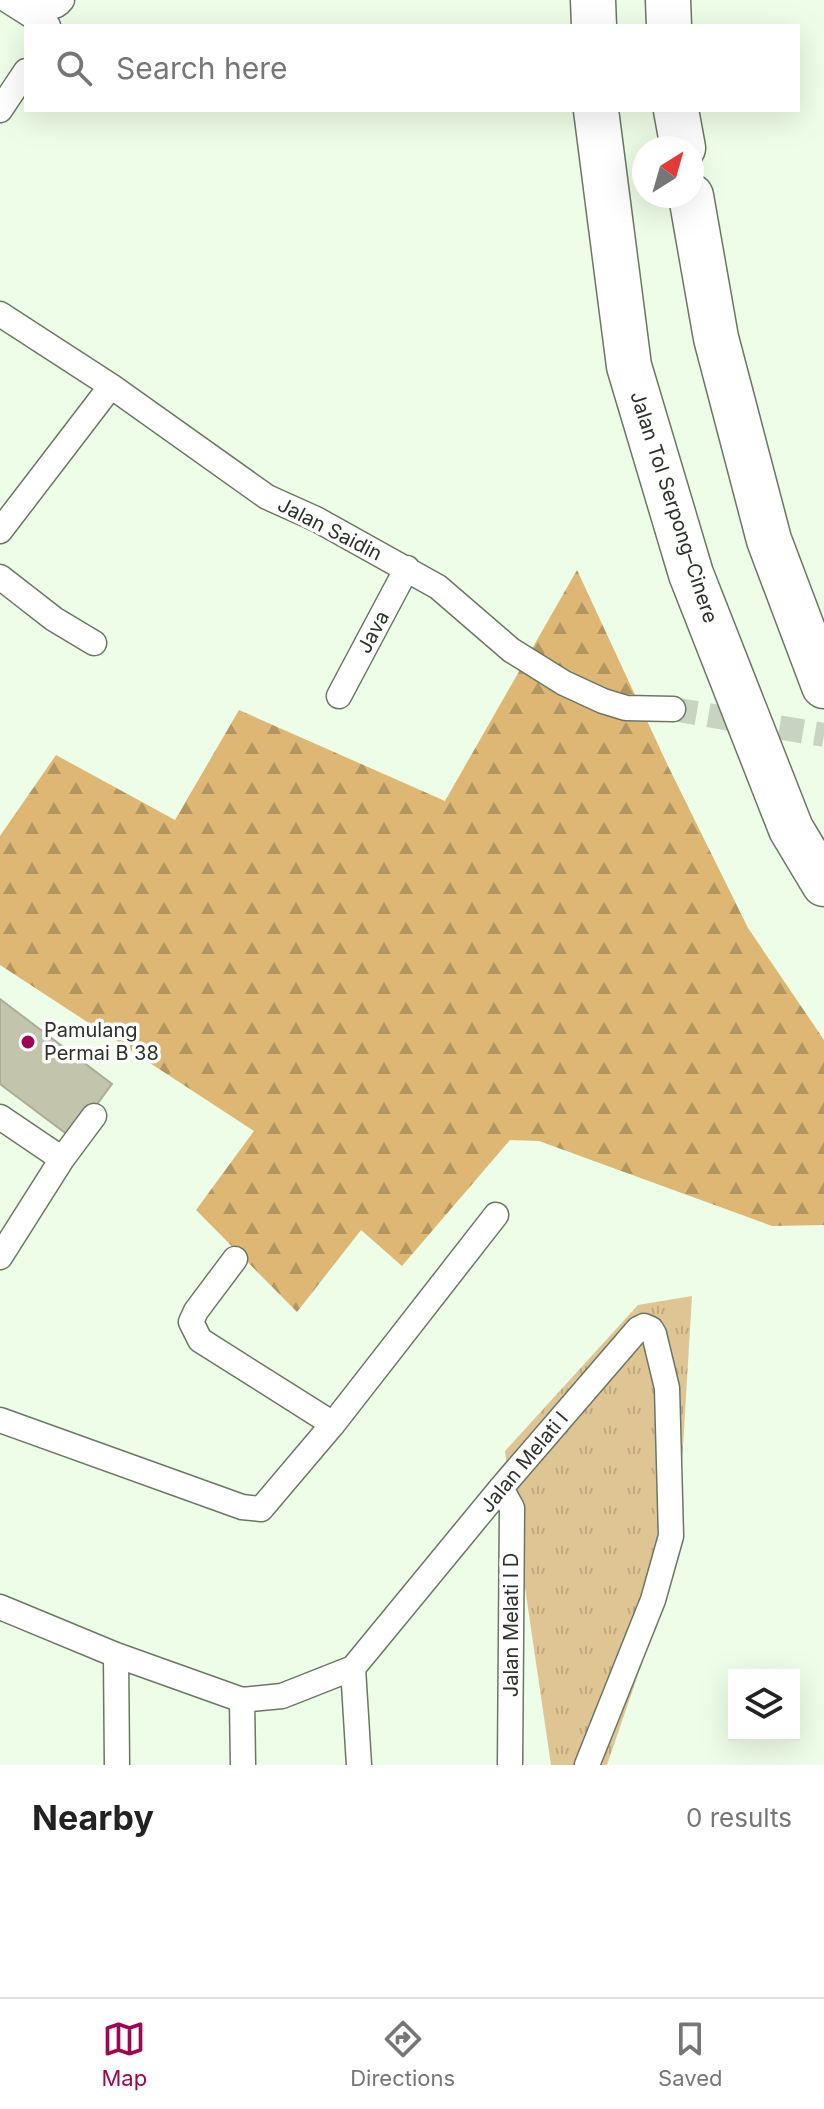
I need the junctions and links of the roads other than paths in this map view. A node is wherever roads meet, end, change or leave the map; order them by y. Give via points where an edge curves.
1 (5, 0) edge
2 (31, 0) edge
3 (62, 0) edge
4 (593, 0) edge
5 (668, 0) edge
6 (0, 6) edge
7 (45, 24) edge
8 (594, 24) edge
9 (669, 24) edge
10 (24, 74) edge
11 (0, 110) edge
12 (596, 112) edge
13 (676, 112) edge
14 (681, 136) edge
15 (693, 208) edge
16 (0, 314) edge
17 (111, 386) junction
18 (0, 531) edge
19 (407, 568) junction
20 (0, 577) edge
21 (94, 643) dead end
22 (824, 686) edge
23 (339, 696) dead end
24 (673, 709) tunnel mouth
25 (824, 884) edge
26 (94, 1116) dead end
27 (0, 1117) edge
28 (62, 1159) junction
29 (496, 1215) dead end
30 (0, 1257) edge
31 (235, 1259) dead end
32 (0, 1420) edge
33 (333, 1424) junction
34 (501, 1488) junction
35 (0, 1607) edge
36 (116, 1655) junction
37 (353, 1668) junction
38 (242, 1700) junction
39 (117, 1765) edge
40 (243, 1765) edge
41 (359, 1765) edge
42 (510, 1765) edge
43 (587, 1765) edge

1 - 6 street
1 - 7 street
2 - 3 street via 50,8
4 - 8 highway
5 - 9 highway
10 - 11 street
12 - 25 highway, Jalan Tol Serpong–Cinere via 629,366 691,574 791,829
13 - 14 highway
15 - 22 highway via 716,338 769,540
16 - 17 street, Jalan Saidin
17 - 18 street
17 - 19 street, Jalan Saidin via 267,497
19 - 23 street, Java
19 - 24 street, Jalan Saidin via 438,587 511,650 564,683 626,708
20 - 21 street
26 - 28 street
27 - 28 street
28 - 30 street
29 - 33 street
31 - 33 street via 191,1322 200,1340
32 - 33 street via 242,1507 261,1509
34 - 37 street, Jalan Melati I
34 - 42 street, Jalan Melati I D via 512,1508
34 - 43 street, Jalan Melati I via 638,1329 651,1329 667,1388 671,1536 653,1600
35 - 36 street, Jalan Melati I
36 - 38 street, Jalan Melati I
36 - 39 street
37 - 38 street, Jalan Melati I via 282,1696
37 - 41 street
38 - 40 street

